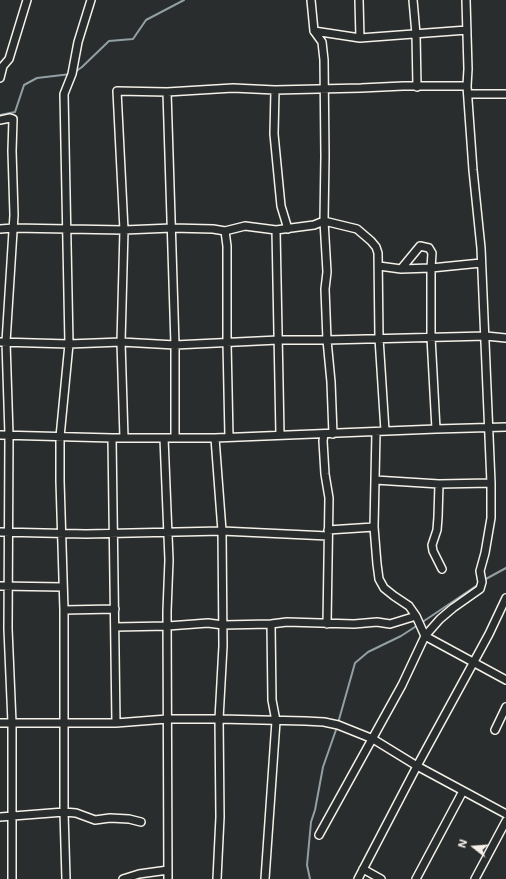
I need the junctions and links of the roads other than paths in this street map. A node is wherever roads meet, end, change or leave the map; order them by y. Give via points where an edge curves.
1 (27, 0) edge
2 (91, 0) edge
3 (312, 0) edge
4 (359, 0) edge
5 (413, 0) edge
6 (466, 0) edge
7 (467, 30) junction
8 (314, 31) junction
9 (416, 34) junction
10 (360, 38) junction
11 (0, 78) edge
12 (417, 87) junction
13 (325, 89) junction
14 (275, 90) junction
15 (468, 90) junction
16 (167, 92) junction
17 (506, 94) edge
18 (0, 120) edge
19 (324, 221) junction
20 (13, 228) junction
21 (172, 228) junction
22 (0, 229) edge
23 (67, 229) junction
24 (288, 229) junction
25 (124, 230) junction
26 (276, 230) junction
27 (225, 231) junction
28 (482, 263) junction
29 (379, 266) junction
30 (401, 268) junction
31 (431, 268) junction
32 (486, 336) junction
33 (431, 337) junction
34 (379, 338) junction
35 (506, 338) edge
36 (278, 340) junction
37 (327, 340) junction
38 (3, 342) edge
39 (121, 342) junction
40 (227, 343) junction
41 (69, 344) junction
42 (175, 345) junction
43 (489, 427) junction
44 (506, 427) edge
45 (436, 429) junction
46 (385, 431) junction
47 (376, 432) junction
48 (324, 434) junction
49 (333, 434) junction
50 (0, 435) edge
51 (9, 435) junction
52 (280, 435) junction
53 (60, 437) junction
54 (229, 437) junction
55 (112, 438) junction
56 (124, 438) junction
57 (164, 438) junction
58 (175, 438) junction
59 (215, 438) junction
60 (375, 480) junction
61 (491, 483) junction
62 (439, 484) junction
63 (334, 513) dead end
64 (374, 527) junction
65 (10, 531) junction
66 (167, 531) junction
67 (222, 531) junction
68 (0, 532) edge
69 (330, 532) junction
70 (62, 534) junction
71 (113, 534) junction
72 (442, 569) dead end
73 (0, 586) edge
74 (9, 586) junction
75 (62, 587) junction
76 (506, 598) edge
77 (115, 609) junction
78 (64, 610) junction
79 (416, 616) junction
80 (271, 624) junction
81 (327, 624) junction
82 (222, 625) junction
83 (168, 626) junction
84 (115, 627) junction
85 (425, 636) junction
86 (473, 663) junction
87 (506, 680) edge
88 (506, 707) edge
89 (167, 718) junction
90 (219, 719) junction
91 (276, 721) junction
92 (0, 723) edge
93 (12, 723) junction
94 (64, 723) junction
95 (116, 723) junction
96 (495, 730) dead end
97 (372, 740) junction
98 (417, 766) junction
99 (464, 791) junction
100 (64, 812) junction
101 (506, 814) edge
102 (0, 817) edge
103 (12, 817) junction
104 (506, 821) edge
105 (141, 822) dead end
106 (319, 834) dead end
107 (363, 869) junction
108 (168, 870) junction
109 (12, 879) edge
110 (66, 879) edge
111 (123, 879) edge
112 (168, 879) edge
113 (217, 879) edge
114 (265, 879) edge
115 (358, 879) edge
116 (381, 879) edge
117 (416, 879) edge
118 (475, 879) edge

1 - 11 street via 9,59 3,66
2 - 23 street via 78,42 72,74 64,94
3 - 8 street
4 - 10 street
5 - 9 street
6 - 7 street
7 - 9 street
7 - 15 street
8 - 10 street
8 - 13 street via 322,42
9 - 10 street
9 - 12 street
12 - 13 street
12 - 15 street
13 - 14 street
13 - 19 street
14 - 16 street via 233,88
14 - 24 street via 274,134 281,206
15 - 17 street
15 - 28 street
16 - 21 street
16 - 25 street via 117,91
18 - 20 street via 13,119
19 - 24 street
19 - 29 street via 361,232 376,247
19 - 37 street
20 - 22 street
20 - 23 street
20 - 38 street
21 - 25 street
21 - 27 street
21 - 42 street
23 - 25 street
23 - 41 street
24 - 26 street
25 - 39 street
26 - 27 street via 246,226
26 - 36 street
27 - 40 street
28 - 31 street
28 - 32 street
29 - 30 street
29 - 34 street
30 - 31 street
30 - 31 street via 420,246 429,248 432,253
31 - 33 street
32 - 33 street
32 - 35 street
32 - 43 street
33 - 34 street
33 - 45 street
34 - 37 street
34 - 46 street
36 - 37 street
36 - 40 street
36 - 52 street
37 - 49 street
38 - 41 street
38 - 51 street
39 - 41 street
39 - 42 street
39 - 56 street
40 - 42 street
40 - 54 street
41 - 53 street
42 - 58 street
43 - 44 street
43 - 45 street
43 - 61 street
45 - 46 street
46 - 47 street
47 - 49 street
47 - 60 street
48 - 49 street
48 - 52 street
48 - 69 street
50 - 51 street
51 - 53 street
51 - 65 street
52 - 54 street
53 - 55 street
53 - 70 street
54 - 59 street
55 - 56 street
55 - 71 street
56 - 57 street
57 - 58 street
57 - 66 street
58 - 59 street
59 - 67 street
60 - 62 street
60 - 64 street
61 - 62 street
61 - 85 street via 491,518 480,571 480,589 444,615
62 - 72 street via 438,517 432,545
63 - 69 street via 331,516
64 - 69 street
64 - 79 street via 379,579 384,588 409,606
65 - 68 street
65 - 70 street
65 - 74 street
66 - 67 street
66 - 71 street
66 - 83 street
67 - 69 street
67 - 82 street
69 - 81 street
70 - 71 street
70 - 75 street
71 - 77 street
73 - 74 street
74 - 75 street
74 - 93 street
75 - 78 street
76 - 86 street
77 - 78 street
77 - 84 street
78 - 94 street
79 - 81 street via 390,624
79 - 85 street
80 - 81 street
80 - 82 street
80 - 91 street via 272,700
82 - 83 street via 208,623
82 - 90 street via 224,646
83 - 84 street
83 - 89 street
84 - 95 street
85 - 86 street
85 - 97 street
86 - 87 street
86 - 98 street
88 - 96 street
89 - 90 street
89 - 95 street
89 - 108 street
90 - 91 street
90 - 113 street via 220,817
91 - 97 street via 324,722 338,725
91 - 114 street
92 - 93 street
93 - 94 street
93 - 103 street
94 - 95 street
94 - 100 street
97 - 98 street
97 - 106 street
98 - 99 street
98 - 107 street
99 - 101 street
99 - 117 street
100 - 103 street
100 - 105 street via 76,813 95,820 110,818
100 - 110 street
102 - 103 street
103 - 109 street
104 - 118 street
107 - 115 street
107 - 116 street
108 - 111 street
108 - 112 street

